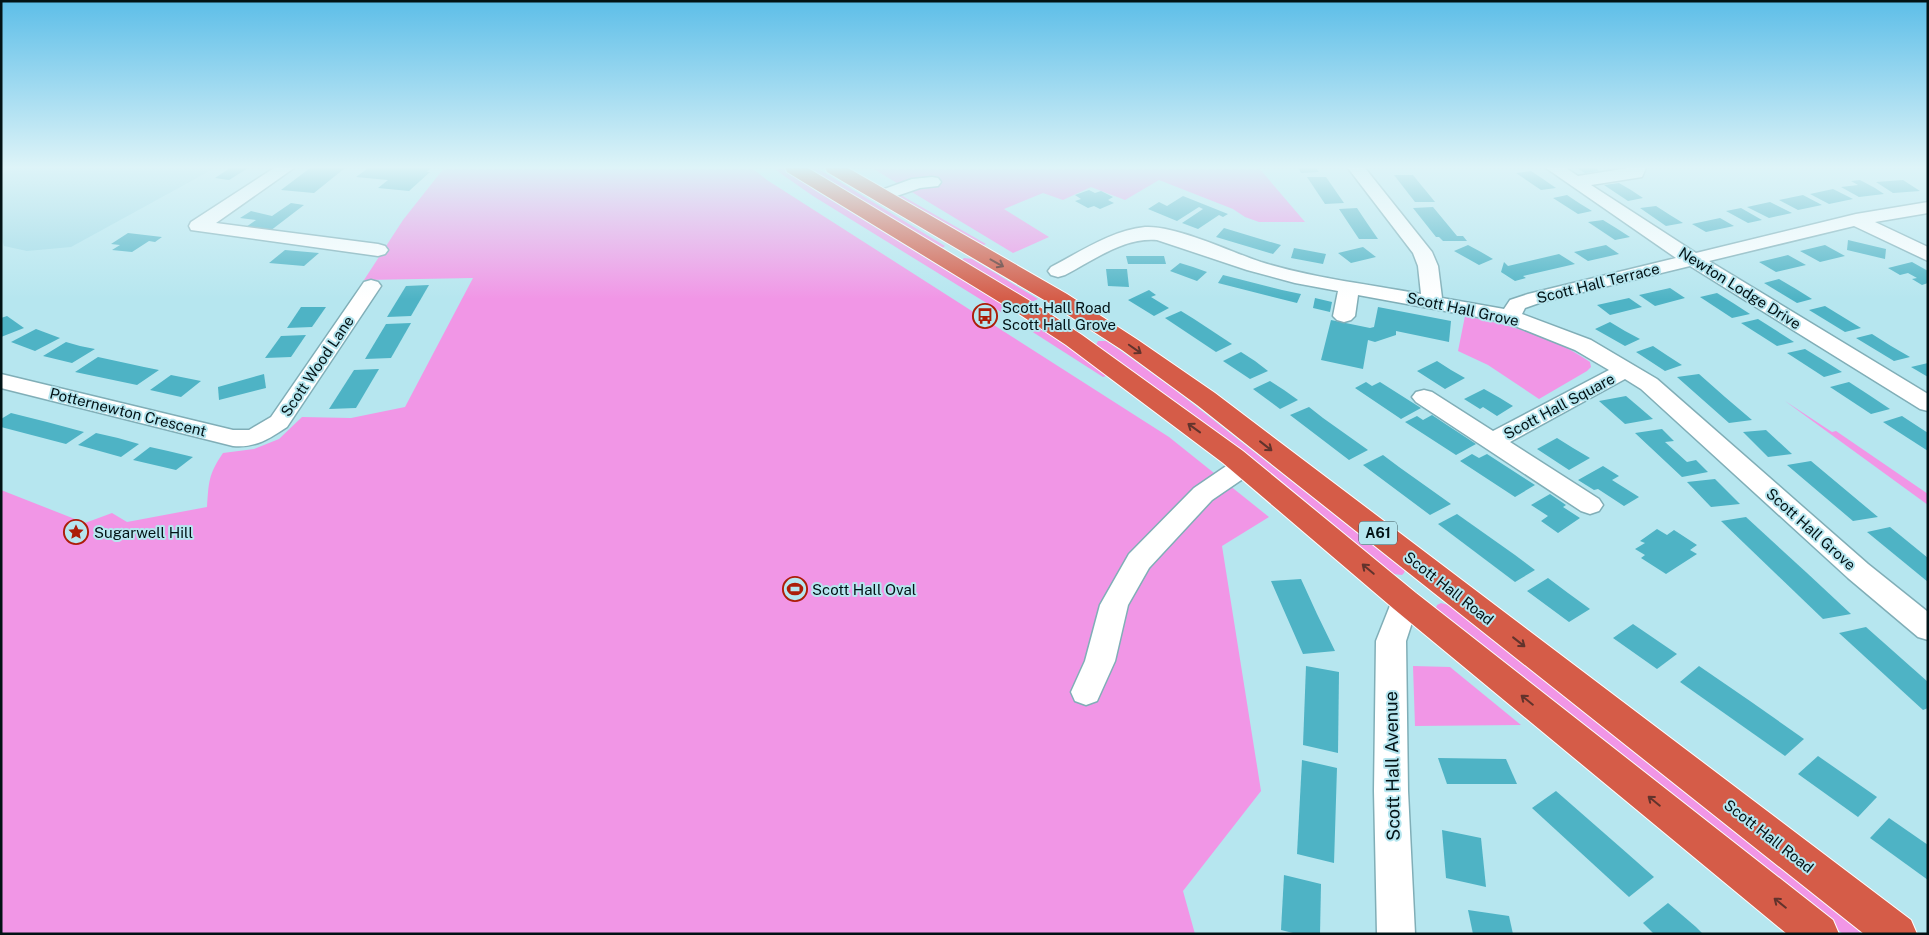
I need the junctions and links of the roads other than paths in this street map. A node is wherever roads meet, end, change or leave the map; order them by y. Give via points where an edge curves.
1 (220, 212) edge
2 (865, 212) edge
3 (908, 212) edge
4 (1390, 212) edge
5 (1620, 212) edge
6 (1902, 212) edge
7 (1856, 220) junction
8 (968, 247) junction
9 (378, 250) dead end
10 (1928, 255) edge
11 (942, 259) junction
12 (1693, 260) junction
13 (1058, 271) dead end
14 (371, 286) dead end
15 (1350, 287) junction
16 (1432, 301) junction
17 (1344, 316) dead end
18 (1510, 317) junction
19 (1101, 327) junction
20 (1074, 340) junction
21 (1625, 370) junction
22 (1, 381) edge
23 (1424, 397) dead end
24 (1928, 404) edge
25 (256, 438) joint
26 (1492, 441) junction
27 (1244, 466) junction
28 (1590, 505) dead end
29 (1437, 579) junction
30 (1405, 601) junction
31 (1928, 629) edge
32 (1086, 692) dead end
33 (1396, 934) edge
34 (1818, 934) edge
35 (1897, 934) edge

1 - 9 street via 198,226
2 - 11 highway, A61
3 - 8 highway, Scott Hall Road / A61
4 - 16 street via 1422,252 1428,266
5 - 12 street, Newton Lodge Drive
6 - 7 street, Scott Hall Terrace
7 - 10 street
7 - 12 street, Scott Hall Terrace
8 - 11 highway
8 -> 19 highway, Scott Hall Road / A61
11 - 20 highway, A61 via 1027,308
12 - 18 street, Scott Hall Terrace via 1535,298 1517,304
12 - 24 street, Newton Lodge Drive
13 - 15 street, Scott Hall Grove via 1122,238 1151,234 1171,237 1295,277
14 - 25 street, Scott Wood Lane via 279,422
15 - 16 street, Scott Hall Grove
15 - 17 street
16 - 18 street, Scott Hall Grove
18 - 21 street, Scott Hall Grove via 1583,345
19 - 20 highway
19 -> 29 highway, Scott Hall Road / A61 via 1206,399
27 -> 20 highway, A61
21 - 26 street, Scott Hall Square
21 - 31 street, Scott Hall Grove via 1649,384 1858,571
22 - 25 street, Potternewton Crescent via 233,438
23 - 26 street, Scott Hall Square
26 - 28 street, Scott Hall Square
30 -> 27 highway, A61
27 - 32 street via 1203,494 1138,561 1114,605 1100,660
29 - 30 highway
29 -> 35 highway, Scott Hall Road / A61
30 - 33 street, Scott Hall Avenue via 1391,641 1391,791
34 -> 30 highway, A61

